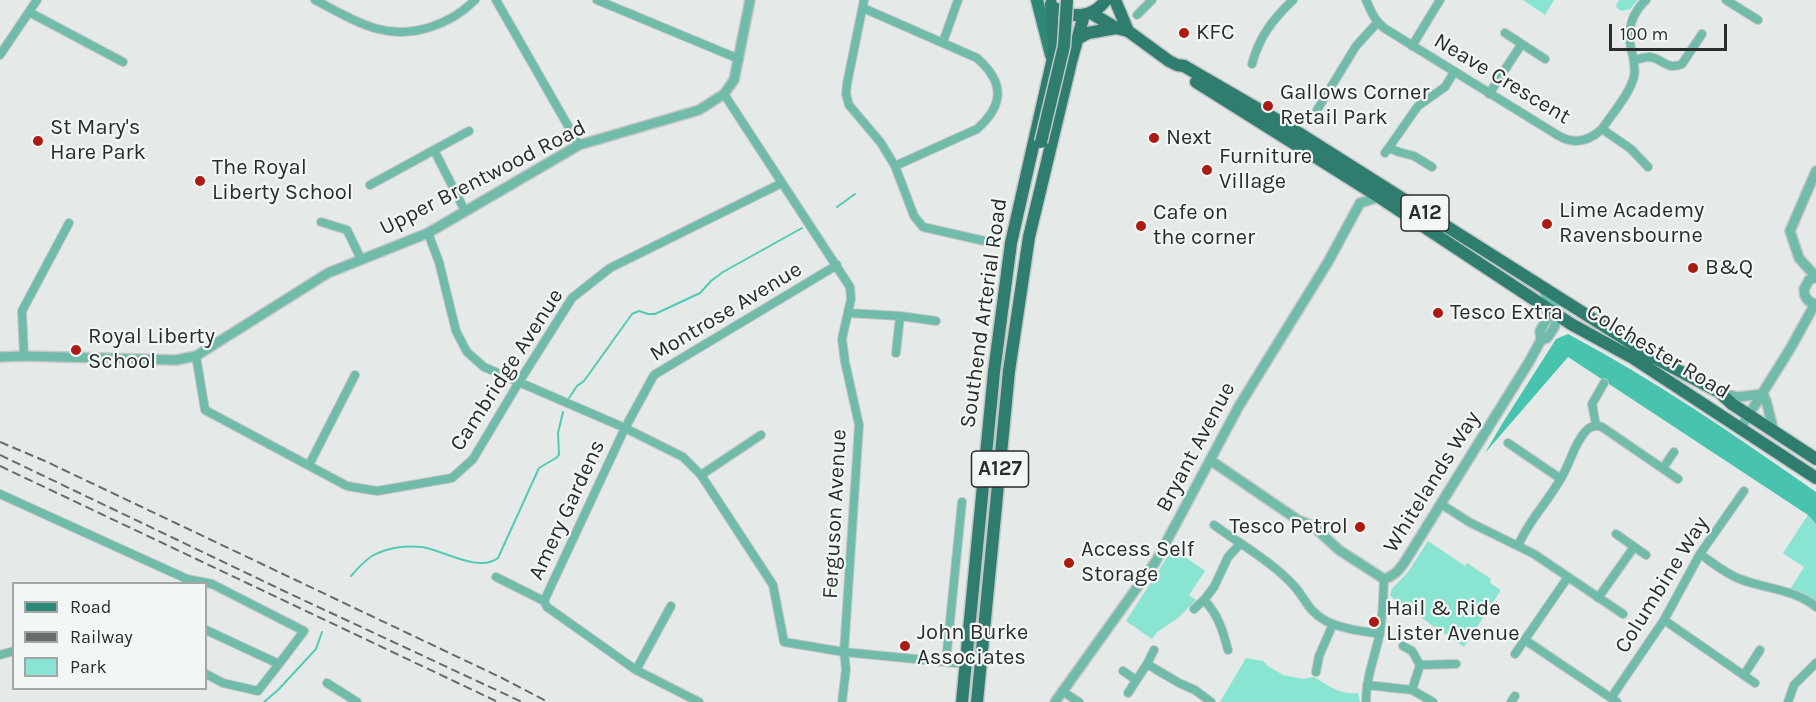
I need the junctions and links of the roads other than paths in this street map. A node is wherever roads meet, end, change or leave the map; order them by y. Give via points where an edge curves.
1 (37, 0) edge
2 (315, 0) edge
3 (475, 0) edge
4 (496, 0) edge
5 (597, 0) edge
6 (750, 0) edge
7 (958, 0) edge
8 (1067, 0) edge
9 (1152, 0) edge
10 (1293, 0) edge
11 (1366, 0) edge
12 (1440, 0) edge
13 (1646, 0) edge
14 (1726, 0) edge
15 (1047, 1) edge
16 (1114, 1) edge
17 (864, 4) edge
18 (29, 12) junction
19 (1088, 14) junction
20 (1137, 15) dead end
21 (1758, 20) dead end
22 (1377, 23) junction
23 (1122, 30) junction
24 (1505, 33) dead end
25 (1701, 34) dead end
26 (1079, 38) junction
27 (943, 42) junction
28 (1521, 45) junction
29 (1412, 46) junction
30 (0, 56) edge
31 (740, 59) junction
32 (1545, 59) dead end
33 (1634, 60) junction
34 (123, 62) dead end
35 (1252, 63) dead end
36 (1177, 65) junction
37 (1454, 72) junction
38 (724, 94) junction
39 (1490, 94) junction
40 (1317, 110) dead end
41 (1602, 129) junction
42 (469, 131) dead end
43 (1041, 142) junction
44 (579, 145) junction
45 (434, 150) junction
46 (895, 166) junction
47 (1432, 167) dead end
48 (1648, 167) dead end
49 (1816, 171) edge
50 (1356, 182) junction
51 (782, 183) junction
52 (370, 185) dead end
53 (1379, 197) junction
54 (1360, 203) junction
55 (465, 211) junction
56 (321, 222) dead end
57 (69, 223) dead end
58 (428, 233) junction
59 (1029, 237) junction
60 (989, 242) dead end
61 (1011, 243) junction
62 (361, 259) junction
63 (837, 265) junction
64 (1816, 277) edge
65 (1544, 288) junction
66 (1816, 304) edge
67 (1575, 307) junction
68 (848, 313) junction
69 (1558, 315) junction
70 (900, 316) junction
71 (936, 321) dead end
72 (896, 353) dead end
73 (24, 356) junction
74 (196, 356) junction
75 (0, 357) edge
76 (355, 375) dead end
77 (519, 382) junction
78 (1604, 383) dead end
79 (1719, 392) junction
80 (1763, 394) junction
81 (1750, 415) junction
82 (1596, 425) junction
83 (625, 428) junction
84 (1740, 429) junction
85 (1774, 432) junction
86 (761, 435) dead end
87 (1508, 443) dead end
88 (1674, 452) dead end
89 (1816, 459) edge
90 (1210, 460) junction
91 (309, 465) junction
92 (1663, 468) junction
93 (701, 476) junction
94 (1816, 478) edge
95 (1561, 479) junction
96 (1678, 479) dead end
97 (1744, 491) dead end
98 (0, 494) edge
99 (963, 502) dead end
100 (1441, 504) junction
101 (1214, 525) dead end
102 (1616, 534) dead end
103 (1240, 544) junction
104 (1518, 546) junction
105 (1634, 547) junction
106 (1700, 554) junction
107 (1646, 555) dead end
108 (496, 577) dead end
109 (1568, 577) junction
110 (1384, 579) junction
111 (186, 581) edge
112 (207, 583) edge
113 (1598, 598) junction
114 (1204, 600) junction
115 (544, 602) junction
116 (671, 606) dead end
117 (1816, 607) edge
118 (1194, 609) dead end
119 (1623, 614) dead end
120 (1664, 620) junction
121 (1333, 624) junction
122 (207, 630) edge
123 (1380, 634) junction
124 (1525, 640) junction
125 (1403, 646) dead end
126 (1154, 650) dead end
127 (1228, 650) dead end
128 (1760, 650) dead end
129 (844, 652) junction
130 (1515, 654) dead end
131 (945, 662) junction
132 (1816, 663) edge
133 (279, 664) junction
134 (966, 664) junction
135 (1147, 664) junction
136 (1456, 664) dead end
137 (1420, 665) junction
138 (636, 670) junction
139 (1123, 671) dead end
140 (1316, 672) dead end
141 (207, 674) edge
142 (1744, 675) junction
143 (1136, 680) junction
144 (327, 683) dead end
145 (1755, 683) dead end
146 (1367, 685) junction
147 (1412, 690) junction
148 (1062, 691) junction
149 (1128, 693) dead end
150 (1614, 700) edge
151 (357, 702) edge
152 (699, 702) edge
153 (842, 702) edge
154 (962, 702) edge
155 (978, 702) edge
156 (1055, 702) edge
157 (1079, 702) edge
158 (1211, 702) edge
159 (1366, 702) edge
160 (1433, 702) edge
161 (1788, 702) edge

1 - 18 street
2 - 3 street via 357,22 404,31 440,24
4 - 44 street
5 - 31 street
6 - 31 street
7 - 27 street
8 - 43 highway, A127, bridge via 1064,46
9 - 20 street
10 - 35 street via 1268,28
11 - 22 street
12 - 29 street
13 - 33 street via 1630,28
14 - 21 street
15 - 19 highway, Colchester Road via 1071,15
15 - 61 highway, Southend Arterial Road / A127 via 1054,46 1051,68
16 - 19 highway
16 - 23 highway
17 - 27 street
17 - 46 street via 846,94 849,105
18 - 30 street
18 - 34 street
19 - 23 highway, Colchester Road / A12
19 - 26 highway, Southend Arterial Road / A127
22 - 29 street, Neave Crescent
22 - 40 street via 1356,46
23 - 26 highway via 1088,33
23 - 36 highway, Colchester Road / A12
24 - 28 street
25 - 33 street via 1677,67 1649,57
26 - 59 highway, Southend Arterial Road / A127
27 - 46 street via 988,67 998,92 996,108 977,129
28 - 32 street
28 - 39 street
29 - 37 street, Neave Crescent
31 - 38 street via 734,80
33 - 41 street via 1631,85
36 - 50 highway, Colchester Road / A12 via 1180,72 1215,95
36 - 65 highway, Colchester Road / A12 via 1291,128
37 - 39 street, Neave Crescent
37 - 47 street via 1445,87 1418,106 1387,151 1414,156
38 - 44 street, Upper Brentwood Road via 699,110
38 - 51 street, Ferguson Avenue
39 - 41 street, Neave Crescent via 1571,142 1587,139
41 - 48 street via 1631,149
42 - 45 street
43 - 59 highway, A127 via 1028,220
43 - 61 highway, A127
44 - 55 street, Upper Brentwood Road
45 - 52 street
45 - 55 street
46 - 60 street via 914,216 923,227
49 - 64 street via 1790,231 1799,258
50 - 53 highway, Colchester Road / A12
50 - 54 street
51 - 63 street, Ferguson Avenue
51 - 77 street, Cambridge Avenue via 610,268 572,298
53 - 54 street
53 - 69 highway, Colchester Road / A12
54 - 90 street, Bryant Avenue
55 - 58 street, Upper Brentwood Road
56 - 62 street via 347,230
57 - 73 street via 22,311
58 - 62 street, Upper Brentwood Road
58 - 77 street via 456,331 467,352 484,367
59 - 155 highway, Southend Arterial Road / A127 via 1009,371
61 - 134 highway, Southend Arterial Road / A127 via 994,372
62 - 74 street, Upper Brentwood Road via 328,273
63 - 68 street, Ferguson Avenue via 850,287
63 - 83 street, Montrose Avenue via 654,375
64 - 66 street via 1804,289 1806,298
65 - 67 highway, Colchester Road / A12
65 - 69 street, A12 via 1546,299 1558,307
66 - 80 street
67 - 69 highway
67 - 79 highway, Colchester Road / A12 via 1653,357
68 - 70 street
68 - 129 street, Ferguson Avenue via 842,339 859,425
69 - 84 highway, Colchester Road / A12 via 1633,358
69 - 100 street, Whitelands Way via 1548,317 1540,331 1541,340 1518,382
70 - 71 street
70 - 72 street
73 - 74 street, Upper Brentwood Road via 176,360
73 - 75 street, Upper Brentwood Road
74 - 91 street, Cambridge Avenue via 205,411
76 - 91 street
77 - 83 street
77 - 91 street, Cambridge Avenue via 473,459 452,478 377,491 347,486
78 - 82 street via 1592,404
79 - 80 street via 1732,397
79 - 81 highway, Colchester Road / A12
80 - 81 street
80 - 85 street
81 - 84 street
81 - 85 highway, Colchester Road / A12
82 - 92 street
82 - 95 street via 1584,433
83 - 93 street via 683,457
83 - 115 street, Amery Gardens
84 - 94 highway, Colchester Road / A12
85 - 89 highway, Colchester Road / A12
86 - 93 street
87 - 95 street
88 - 92 street
90 - 110 street, Whitelands Way via 1298,520 1313,526 1339,550
90 - 148 street, Bryant Avenue via 1152,568
92 - 96 street
93 - 129 street via 773,585 784,642
95 - 104 street
97 - 106 street, Columbine Way
98 - 111 street
99 - 131 street
100 - 104 street
100 - 110 street, Whitelands Way via 1399,571
101 - 103 street
102 - 105 street
103 - 114 street via 1228,557
103 - 121 street via 1295,587 1315,614
104 - 109 street
105 - 107 street
105 - 113 street
106 - 117 street via 1742,580 1805,599
106 - 120 street, Columbine Way
108 - 115 street
109 - 113 street
109 - 124 street
110 - 123 street
112 - 133 street via 304,631
113 - 119 street
114 - 118 street
114 - 127 street via 1216,617
115 - 138 street, Amery Gardens
116 - 138 street
120 - 142 street
120 - 150 street, Columbine Way
121 - 123 street
121 - 140 street
122 - 133 street
123 - 146 street
124 - 130 street
124 - 150 street
125 - 137 street via 1412,651
126 - 135 street
128 - 142 street
129 - 131 street
129 - 153 street
131 - 134 street
132 - 161 street via 1794,685
133 - 141 street via 258,691
134 - 154 highway, Southend Arterial Road / A127
135 - 143 street
135 - 158 street
136 - 137 street
137 - 147 street
138 - 152 street, Amery Gardens
139 - 143 street
142 - 145 street
143 - 149 street
144 - 151 street
146 - 147 street
146 - 159 street
147 - 160 street
148 - 156 street, Bryant Avenue
148 - 157 street

